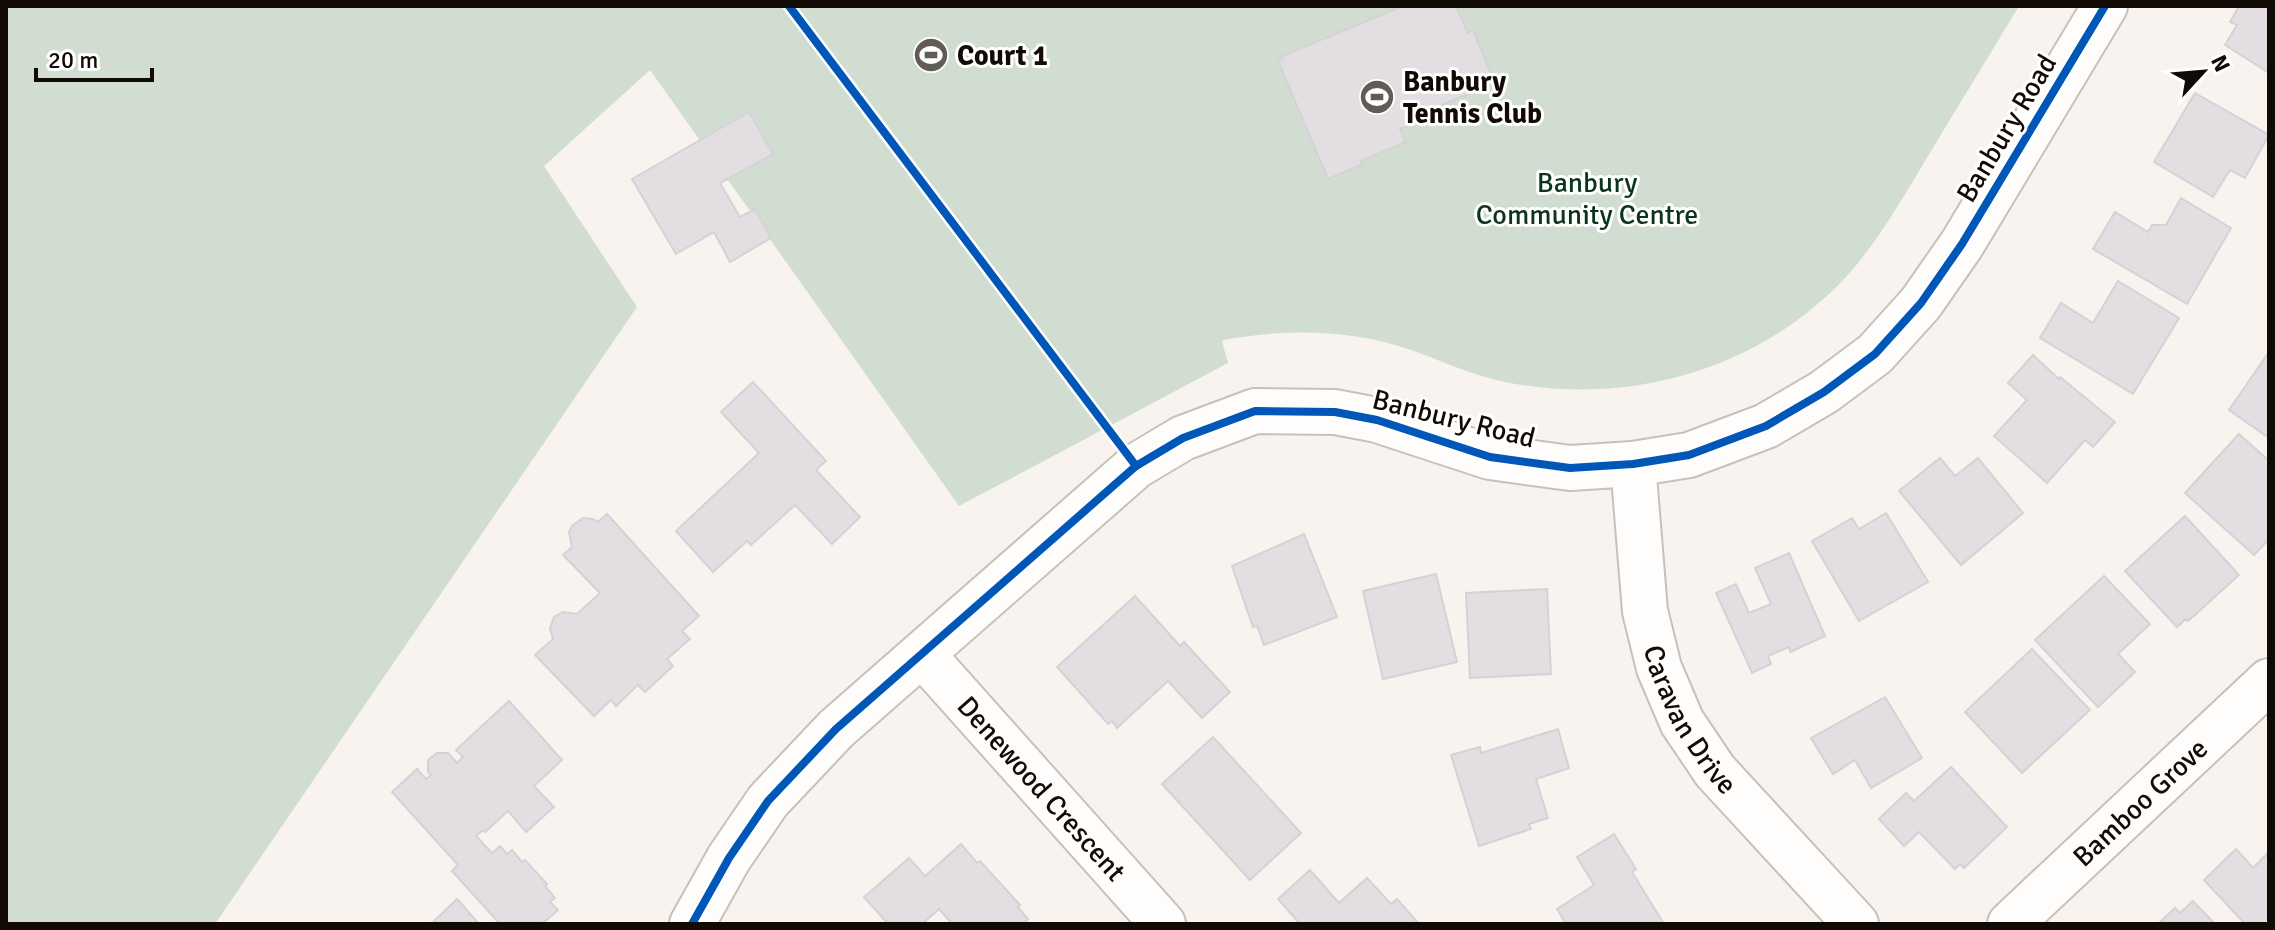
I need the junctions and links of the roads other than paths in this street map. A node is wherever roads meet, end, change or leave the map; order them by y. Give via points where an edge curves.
1 (2105, 6) edge
2 (1633, 464) junction
3 (922, 654) junction
4 (2269, 681) edge
5 (692, 924) edge
6 (1163, 924) edge
7 (1856, 924) edge
8 (2010, 924) edge

1 - 2 street, Banbury Road via 1962,244 1921,303 1875,354 1766,426 1689,455
2 - 3 street, Banbury Road via 1570,468 1490,457 1377,420 1335,412 1255,411 1183,438 1136,466
2 - 7 street, Caravan Drive via 1645,611 1659,668 1682,722 1715,771
3 - 5 street, Banbury Road via 836,729 768,801
3 - 6 street, Denewood Crescent
4 - 8 street, Bamboo Grove

